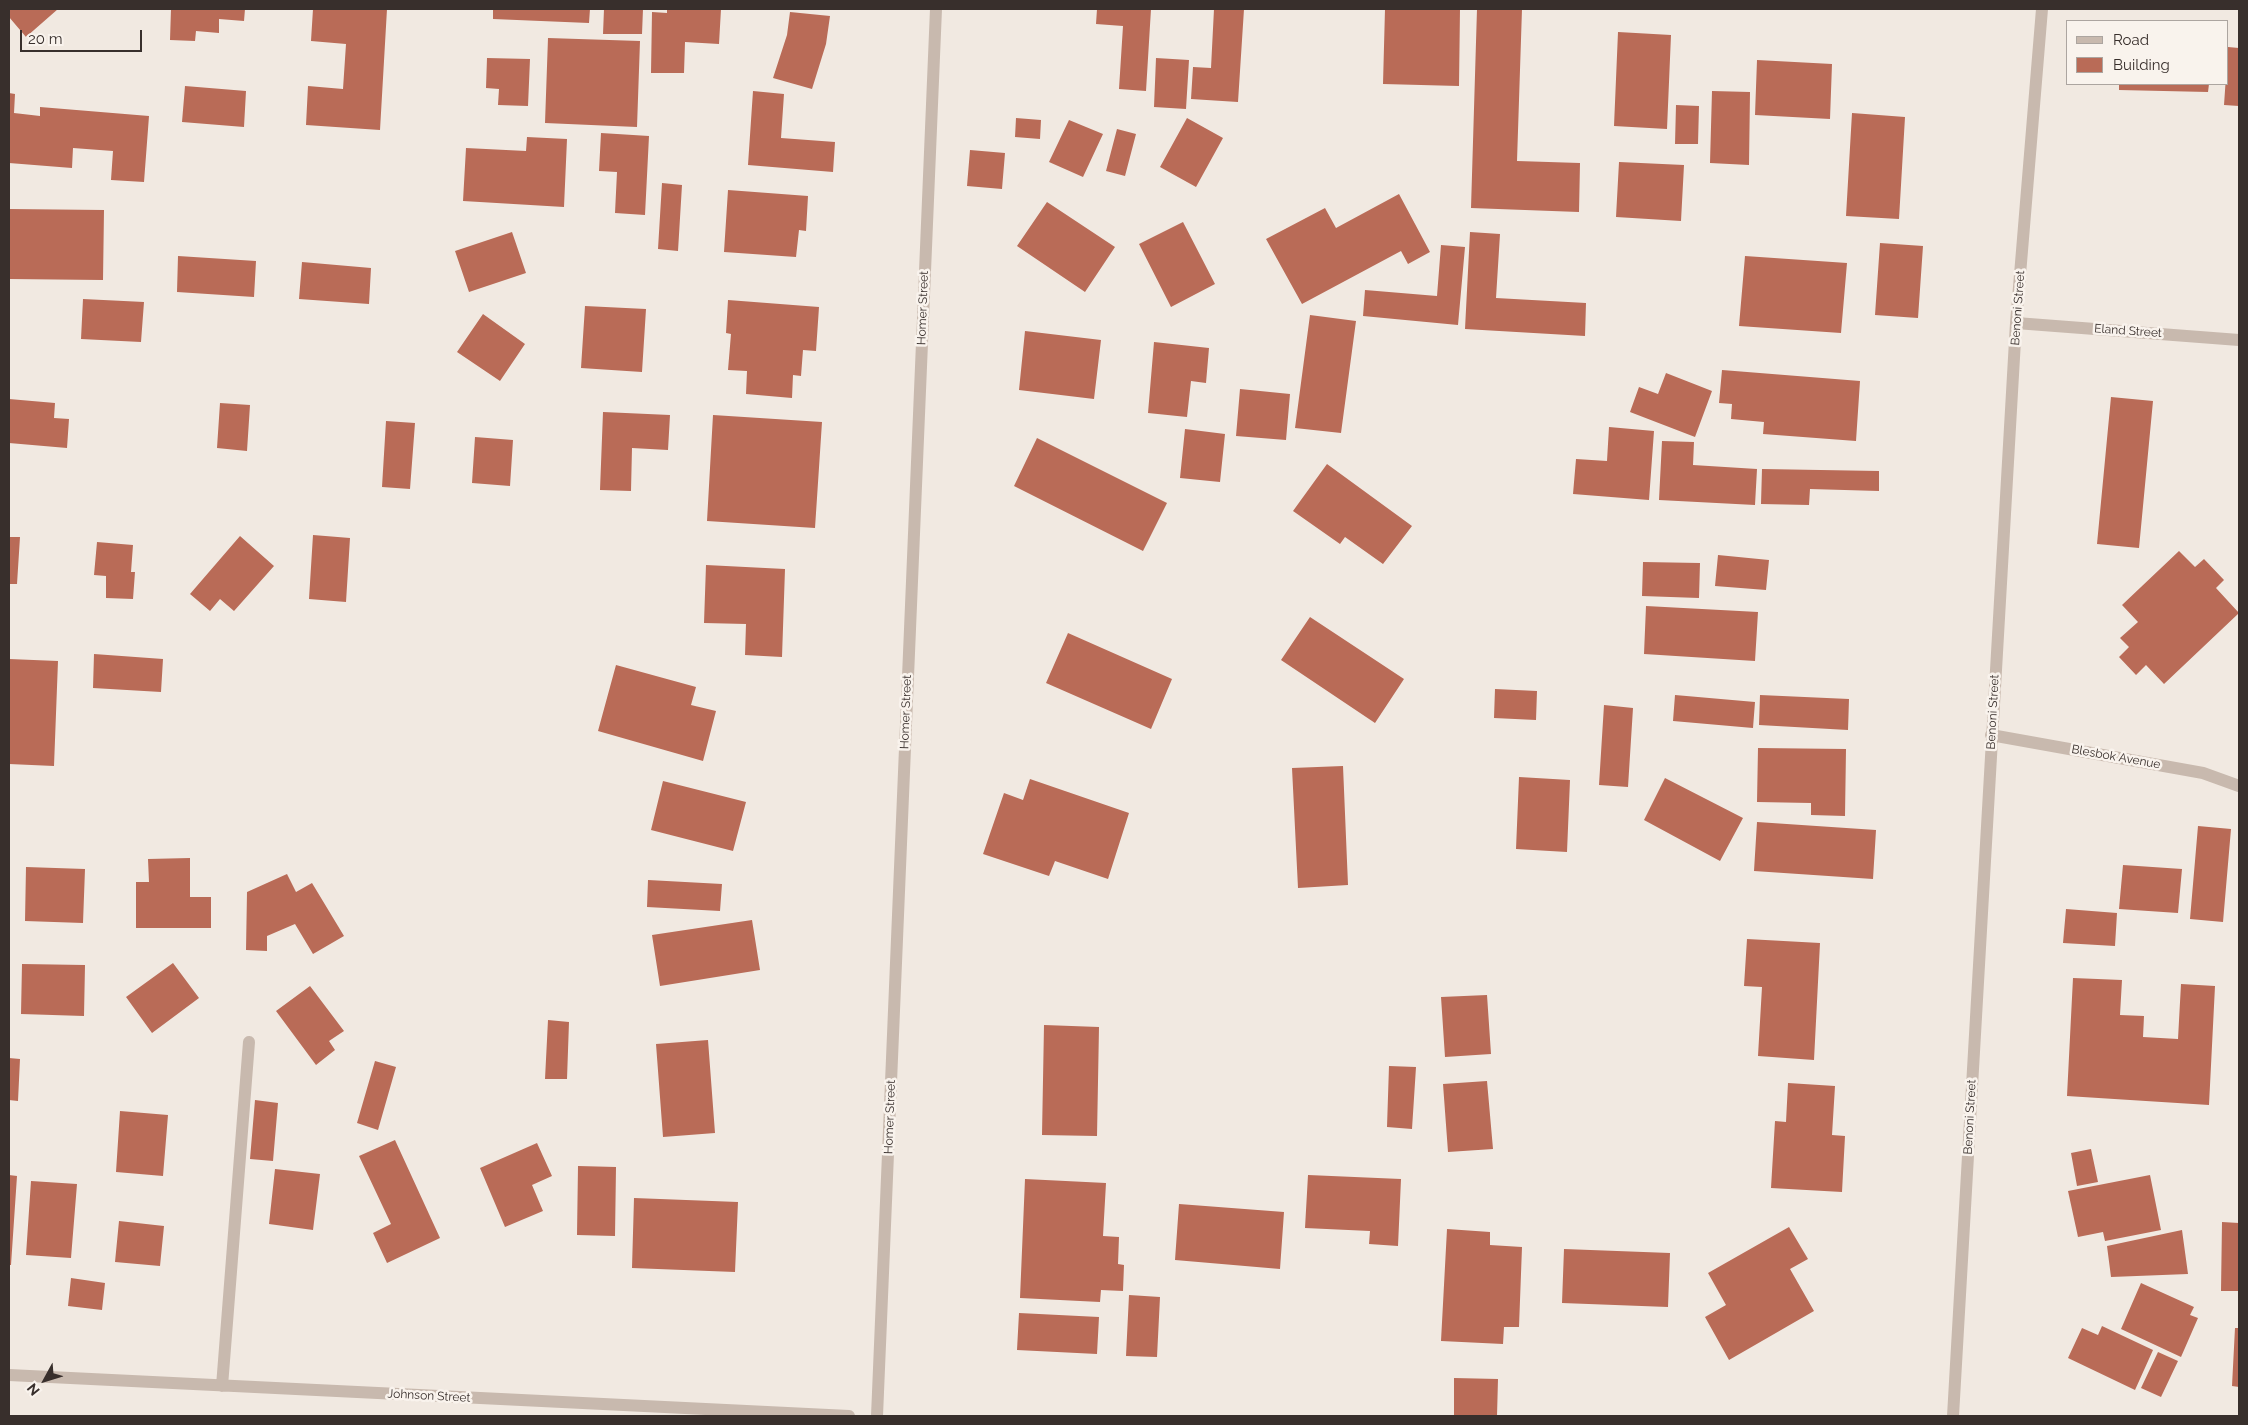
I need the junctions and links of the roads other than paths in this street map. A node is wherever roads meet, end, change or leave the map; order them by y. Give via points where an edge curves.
1 (936, 9) edge
2 (2042, 9) edge
3 (2016, 323) junction
4 (2239, 340) edge
5 (1991, 735) junction
6 (2239, 786) edge
7 (249, 1042) dead end
8 (9, 1375) edge
9 (222, 1386) junction
10 (849, 1416) edge
11 (877, 1416) edge
12 (1952, 1416) edge

1 - 11 street, Homer Street
2 - 3 street, Benoni Street
3 - 4 street, Eland Street
3 - 5 street, Benoni Street
5 - 6 street, Blesbok Avenue via 2203,772
5 - 12 street, Benoni Street
7 - 9 street
8 - 9 street, Johnson Street
9 - 10 street, Johnson Street

